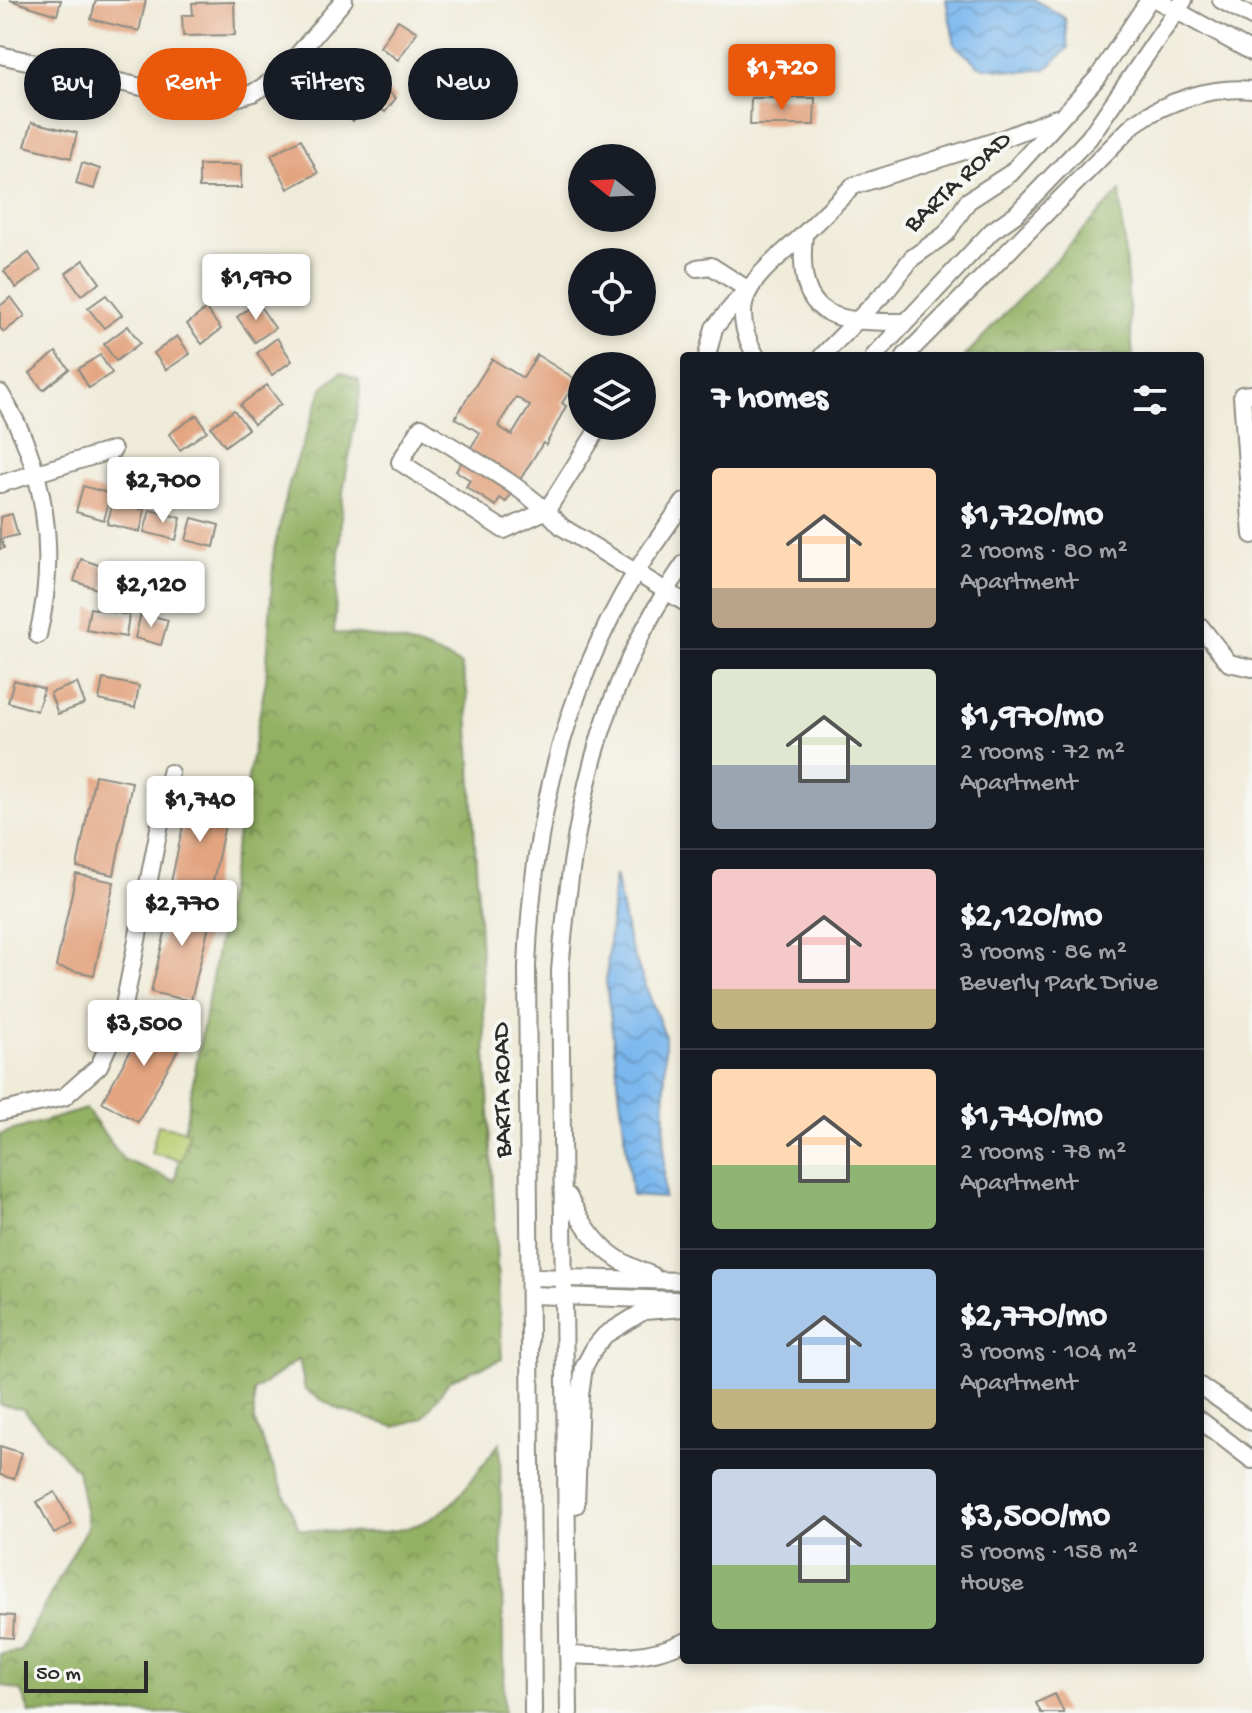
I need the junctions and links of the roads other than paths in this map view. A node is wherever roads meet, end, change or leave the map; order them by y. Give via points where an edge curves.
1 (344, 0) edge
2 (1149, 0) edge
3 (1157, 0) edge
4 (1221, 0) edge
5 (1181, 6) edge
6 (1252, 17) edge
7 (1252, 52) edge
8 (0, 55) edge
9 (1252, 90) edge
10 (1108, 111) junction
11 (1065, 114) junction
12 (1081, 180) junction
13 (804, 234) junction
14 (697, 268) dead end
15 (747, 289) junction
16 (854, 321) junction
17 (905, 322) junction
18 (708, 352) edge
19 (754, 352) edge
20 (826, 352) edge
21 (878, 352) edge
22 (909, 352) edge
23 (0, 393) edge
24 (1252, 394) edge
25 (591, 440) edge
26 (113, 450) dead end
27 (34, 474) junction
28 (0, 484) edge
29 (680, 508) edge
30 (547, 510) junction
31 (1252, 535) edge
32 (680, 570) edge
33 (636, 572) junction
34 (666, 590) junction
35 (680, 599) edge
36 (1204, 631) edge
37 (38, 635) dead end
38 (1252, 668) edge
39 (170, 773) dead end
40 (0, 1112) edge
41 (565, 1190) junction
42 (530, 1277) junction
43 (566, 1278) junction
44 (677, 1281) edge
45 (530, 1295) junction
46 (566, 1296) junction
47 (680, 1300) edge
48 (680, 1308) edge
49 (1204, 1389) edge
50 (1252, 1422) edge
51 (1204, 1423) edge
52 (1252, 1460) edge
53 (567, 1599) junction
54 (680, 1644) edge
55 (568, 1655) junction
56 (533, 1713) edge
57 (569, 1713) edge

1 - 8 street via 280,76 235,98 199,100
2 - 11 street, BARTA ROAD via 1098,77
3 - 5 street
4 - 6 street
5 - 7 street
5 - 10 street
9 - 12 street via 1181,99 1148,114
10 - 12 street
10 - 17 street via 1034,197 992,231
11 - 13 street via 853,186
11 - 16 street, BARTA ROAD via 1011,173 968,201 946,234 912,258
12 - 22 street
13 - 15 street
13 - 16 street via 803,271 810,296 825,312
14 - 15 street via 711,266
15 - 18 street via 714,328
15 - 19 street via 744,336
16 - 17 street
16 - 20 street, BARTA ROAD
17 - 21 street
23 - 27 street
24 - 31 street via 1242,395
25 - 30 street
26 - 27 street
27 - 28 street
27 - 37 street via 50,560
29 - 33 street, BARTA ROAD
30 - 30 street via 421,427 400,462 504,530
30 - 33 street via 562,527
32 - 34 street
33 - 34 street
33 - 42 street, BARTA ROAD via 606,628 566,727 541,821 527,967
34 - 35 street
34 - 41 street via 626,664 588,766 569,864 560,971
36 - 38 street via 1229,663
39 - 40 street via 122,1016 99,1066 64,1097
41 - 43 street
41 - 44 street via 586,1231 609,1253 633,1269
42 - 43 street
42 - 45 street, BARTA ROAD
43 - 44 street
43 - 46 street
45 - 46 street
45 - 56 street, BARTA ROAD
46 - 47 street
46 - 53 street
48 - 53 street via 644,1311 605,1335 584,1367
49 - 50 street
51 - 52 street
53 - 55 street
54 - 55 street via 630,1658
55 - 57 street

